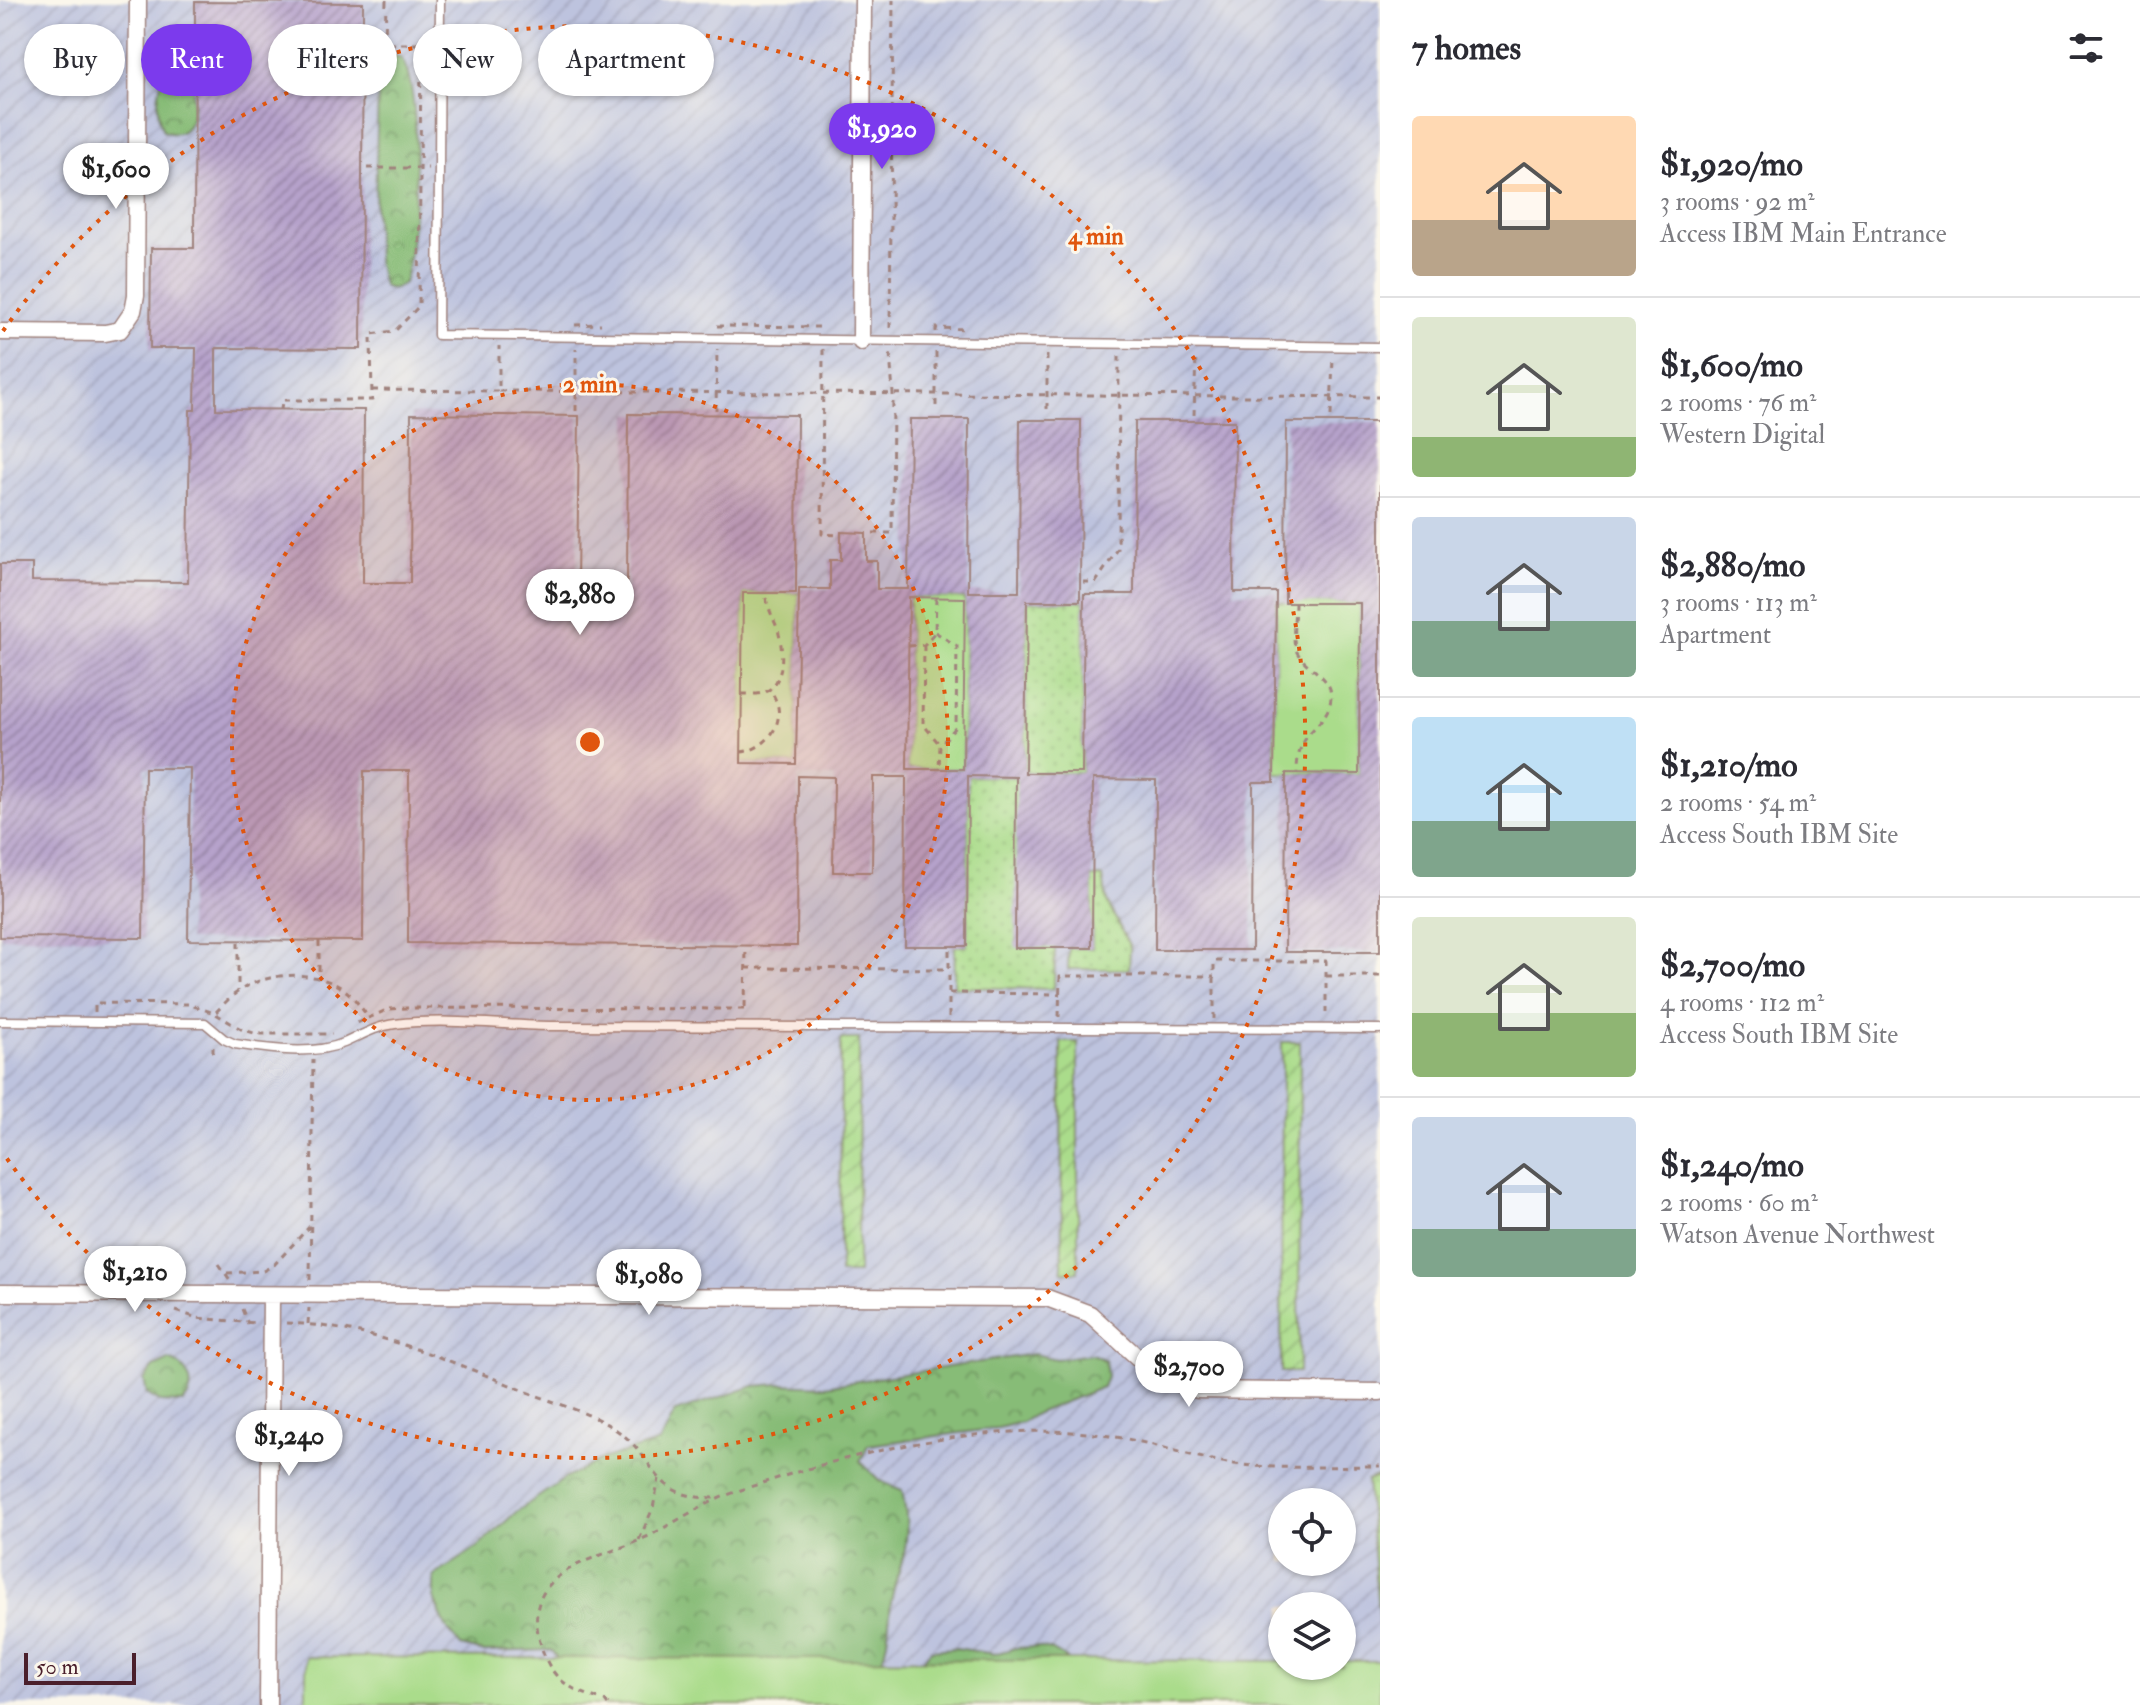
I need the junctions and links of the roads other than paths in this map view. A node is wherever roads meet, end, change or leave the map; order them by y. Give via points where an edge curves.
1 (138, 0) edge
2 (440, 0) edge
3 (863, 0) edge
4 (0, 332) edge
5 (861, 342) junction
6 (1380, 347) edge
7 (0, 1021) edge
8 (1380, 1029) edge
9 (0, 1293) edge
10 (271, 1296) junction
11 (1380, 1392) edge
12 (268, 1705) edge

1 - 4 street via 133,311 120,330 105,333
2 - 5 lane via 438,335
3 - 5 street
5 - 6 lane
7 - 8 lane via 205,1023 235,1044 313,1050 388,1025 422,1022
9 - 10 street
10 - 11 street via 1047,1298 1090,1314 1157,1375 1198,1390
10 - 12 street

